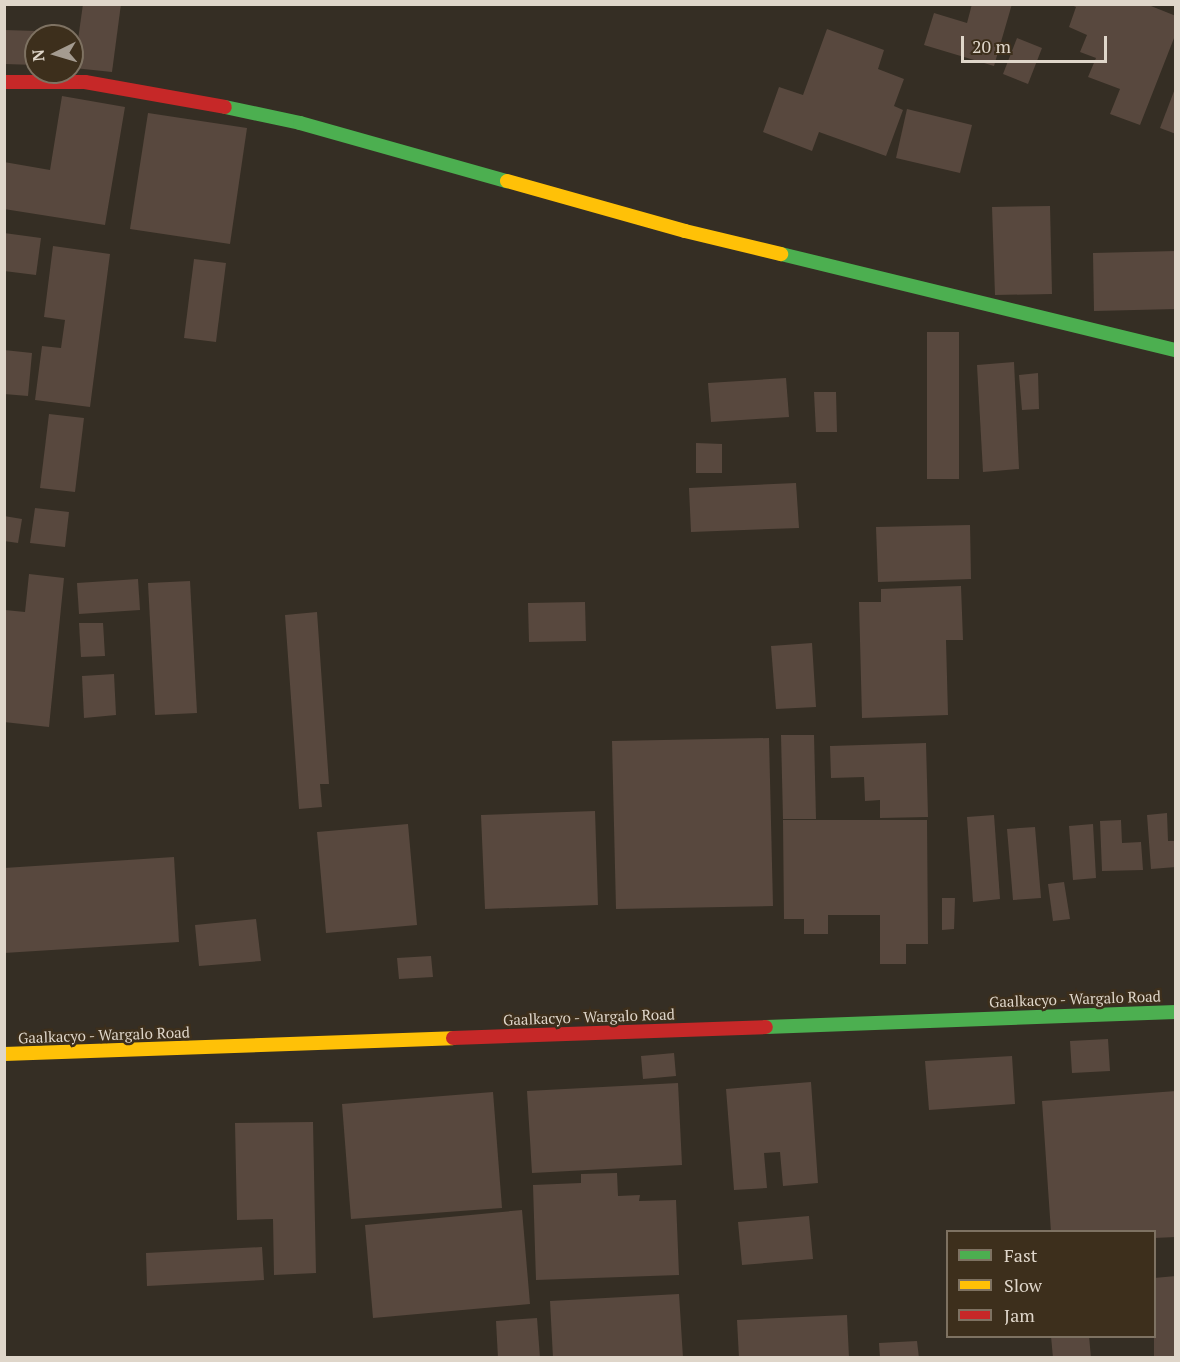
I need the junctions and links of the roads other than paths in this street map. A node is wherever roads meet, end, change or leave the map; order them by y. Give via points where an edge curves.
1 (4, 82) edge
2 (1176, 350) edge
3 (1176, 1012) edge
4 (4, 1054) edge

1 - 2 street via 85,82 300,123 685,231
3 - 4 street, Gaalkacyo - Wargalo Road

